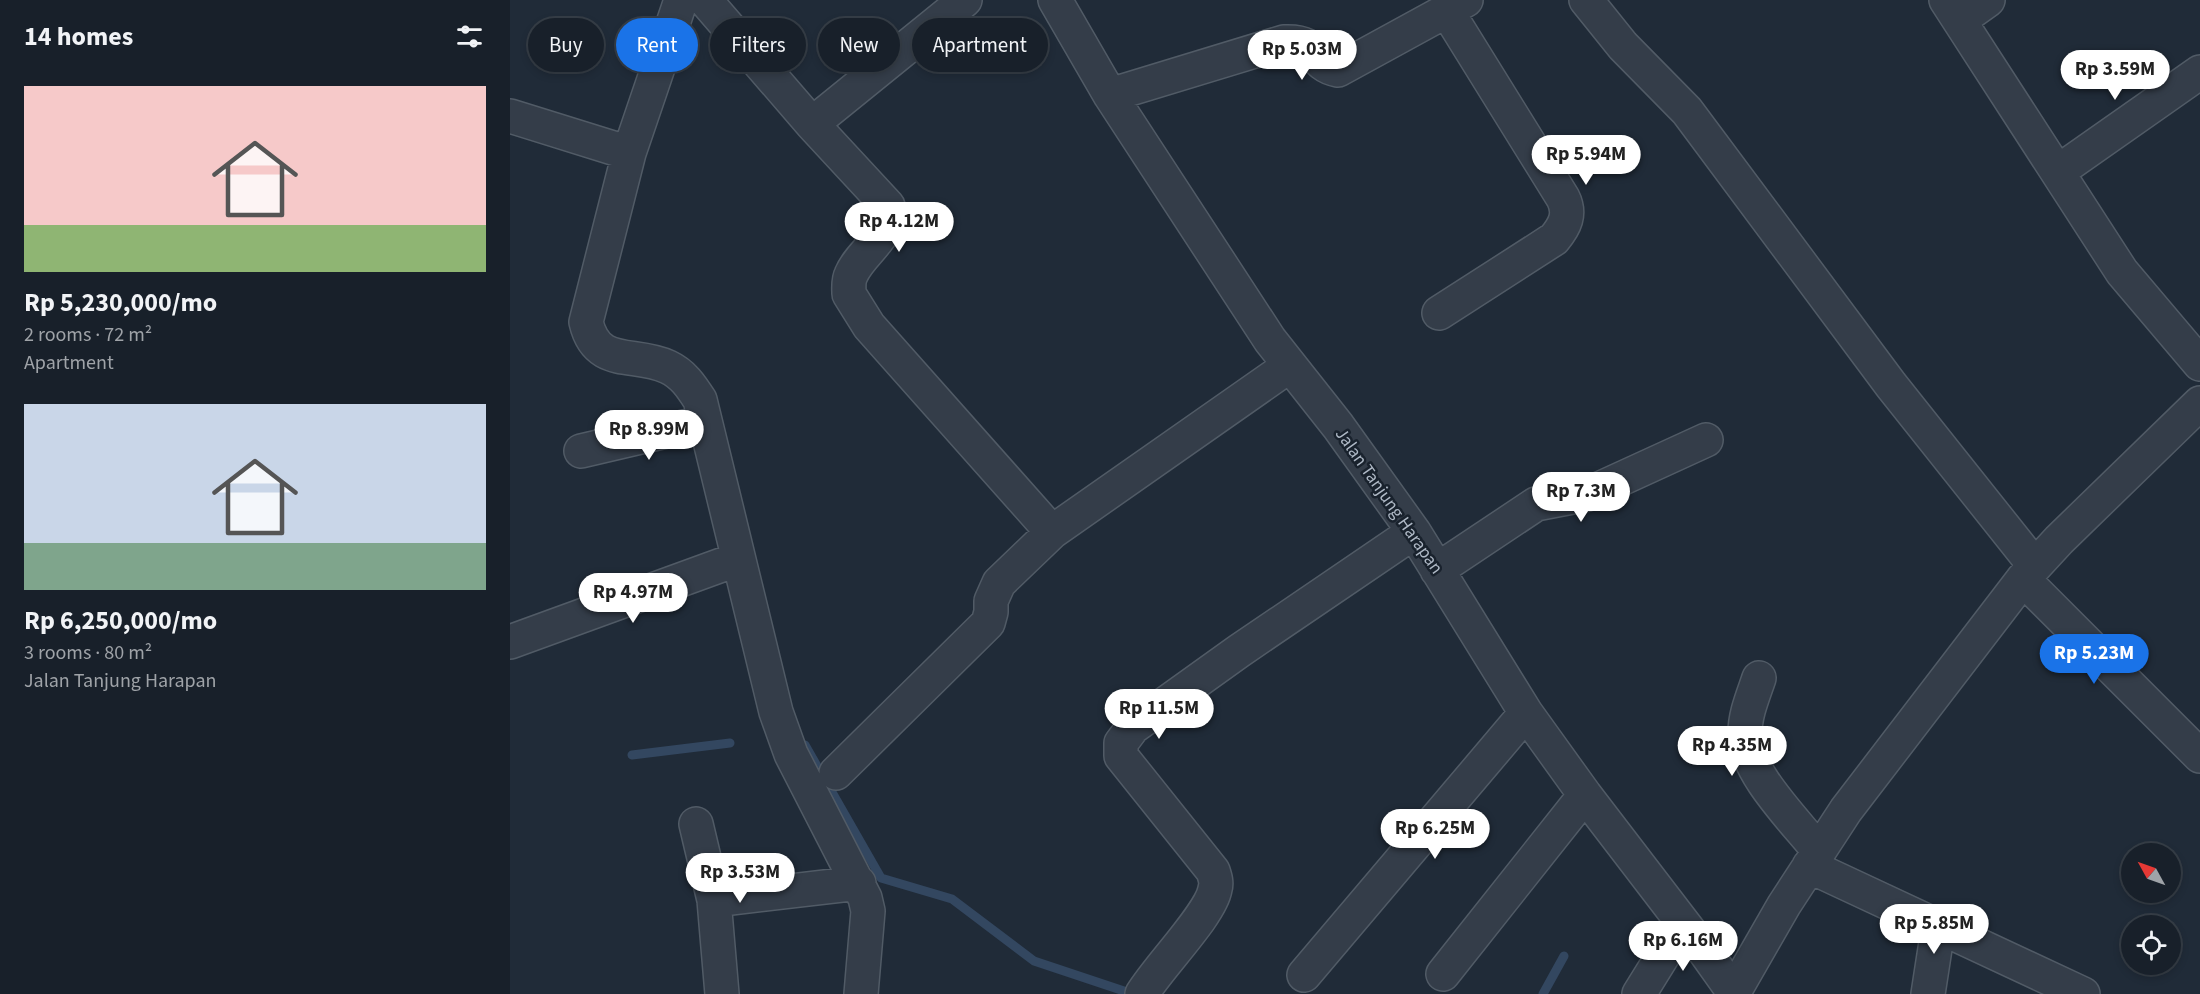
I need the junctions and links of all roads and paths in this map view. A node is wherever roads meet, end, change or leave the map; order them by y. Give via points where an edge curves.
1 (681, 0) edge
2 (705, 0) edge
3 (965, 0) edge
4 (1055, 0) edge
5 (1586, 0) edge
6 (1988, 0) edge
7 (1457, 6) edge
8 (1953, 10) edge
9 (2200, 72) edge
10 (1110, 95) junction
11 (510, 116) edge
12 (812, 124) junction
13 (629, 153) junction
14 (2059, 171) junction
15 (1439, 314) dead end
16 (2200, 364) edge
17 (1289, 366) junction
18 (2200, 403) edge
19 (705, 422) junction
20 (1706, 440) dead end
21 (581, 451) dead end
22 (1052, 532) junction
23 (1414, 532) junction
24 (738, 559) junction
25 (1437, 570) junction
26 (2029, 573) junction
27 (510, 642) edge
28 (1759, 678) dead end
29 (1526, 713) junction
30 (2200, 756) edge
31 (836, 773) dead end
32 (1585, 795) junction
33 (696, 824) dead end
34 (1814, 858) junction
35 (859, 883) junction
36 (714, 900) junction
37 (1683, 923) junction
38 (1938, 928) junction
39 (1443, 974) dead end
40 (1304, 975) dead end
41 (1734, 993) edge
42 (722, 994) edge
43 (861, 994) edge
44 (1142, 994) edge
45 (1639, 994) edge
46 (1928, 994) edge
47 (2083, 994) edge

1 - 13 street
2 - 12 street
3 - 12 street
4 - 10 street, Jalan Tanjung Harapan
5 - 26 street via 1623,46 1687,111
6 - 8 street
7 - 10 street via 1338,70 1323,65 1305,44 1284,42
7 - 15 street via 1568,213 1554,239
8 - 14 street
9 - 14 street
10 - 17 street, Jalan Tanjung Harapan
11 - 13 street
12 - 22 street via 888,206 890,216 881,235 851,273 849,294 869,326
13 - 19 street via 586,322 590,337 600,350 670,367 687,380 700,400
14 - 16 street via 2122,272
17 - 22 street
17 - 23 street, Jalan Tanjung Harapan via 1338,426
18 - 26 street
19 - 21 street
19 - 24 street
20 - 25 street via 1588,494 1536,504
22 - 31 street via 999,583 990,601 988,623
23 - 25 street, Jalan Tanjung Harapan
23 - 44 street via 1191,686 1133,728 1121,743 1120,756 1213,871 1216,880 1206,909
24 - 27 street
24 - 35 street via 776,712 791,754
25 - 29 street, Jalan Tanjung Harapan
26 - 30 street
26 - 34 street via 1894,744
28 - 34 street via 1744,734 1747,751
29 - 32 street, Jalan Tanjung Harapan
29 - 40 street
32 - 37 street, Jalan Tanjung Harapan
32 - 39 street
33 - 36 street
34 - 38 street
34 - 41 street
35 - 36 street
35 - 43 street via 868,911
36 - 42 street
37 - 41 street, Jalan Tanjung Harapan
37 - 45 street
38 - 46 street
38 - 47 street

